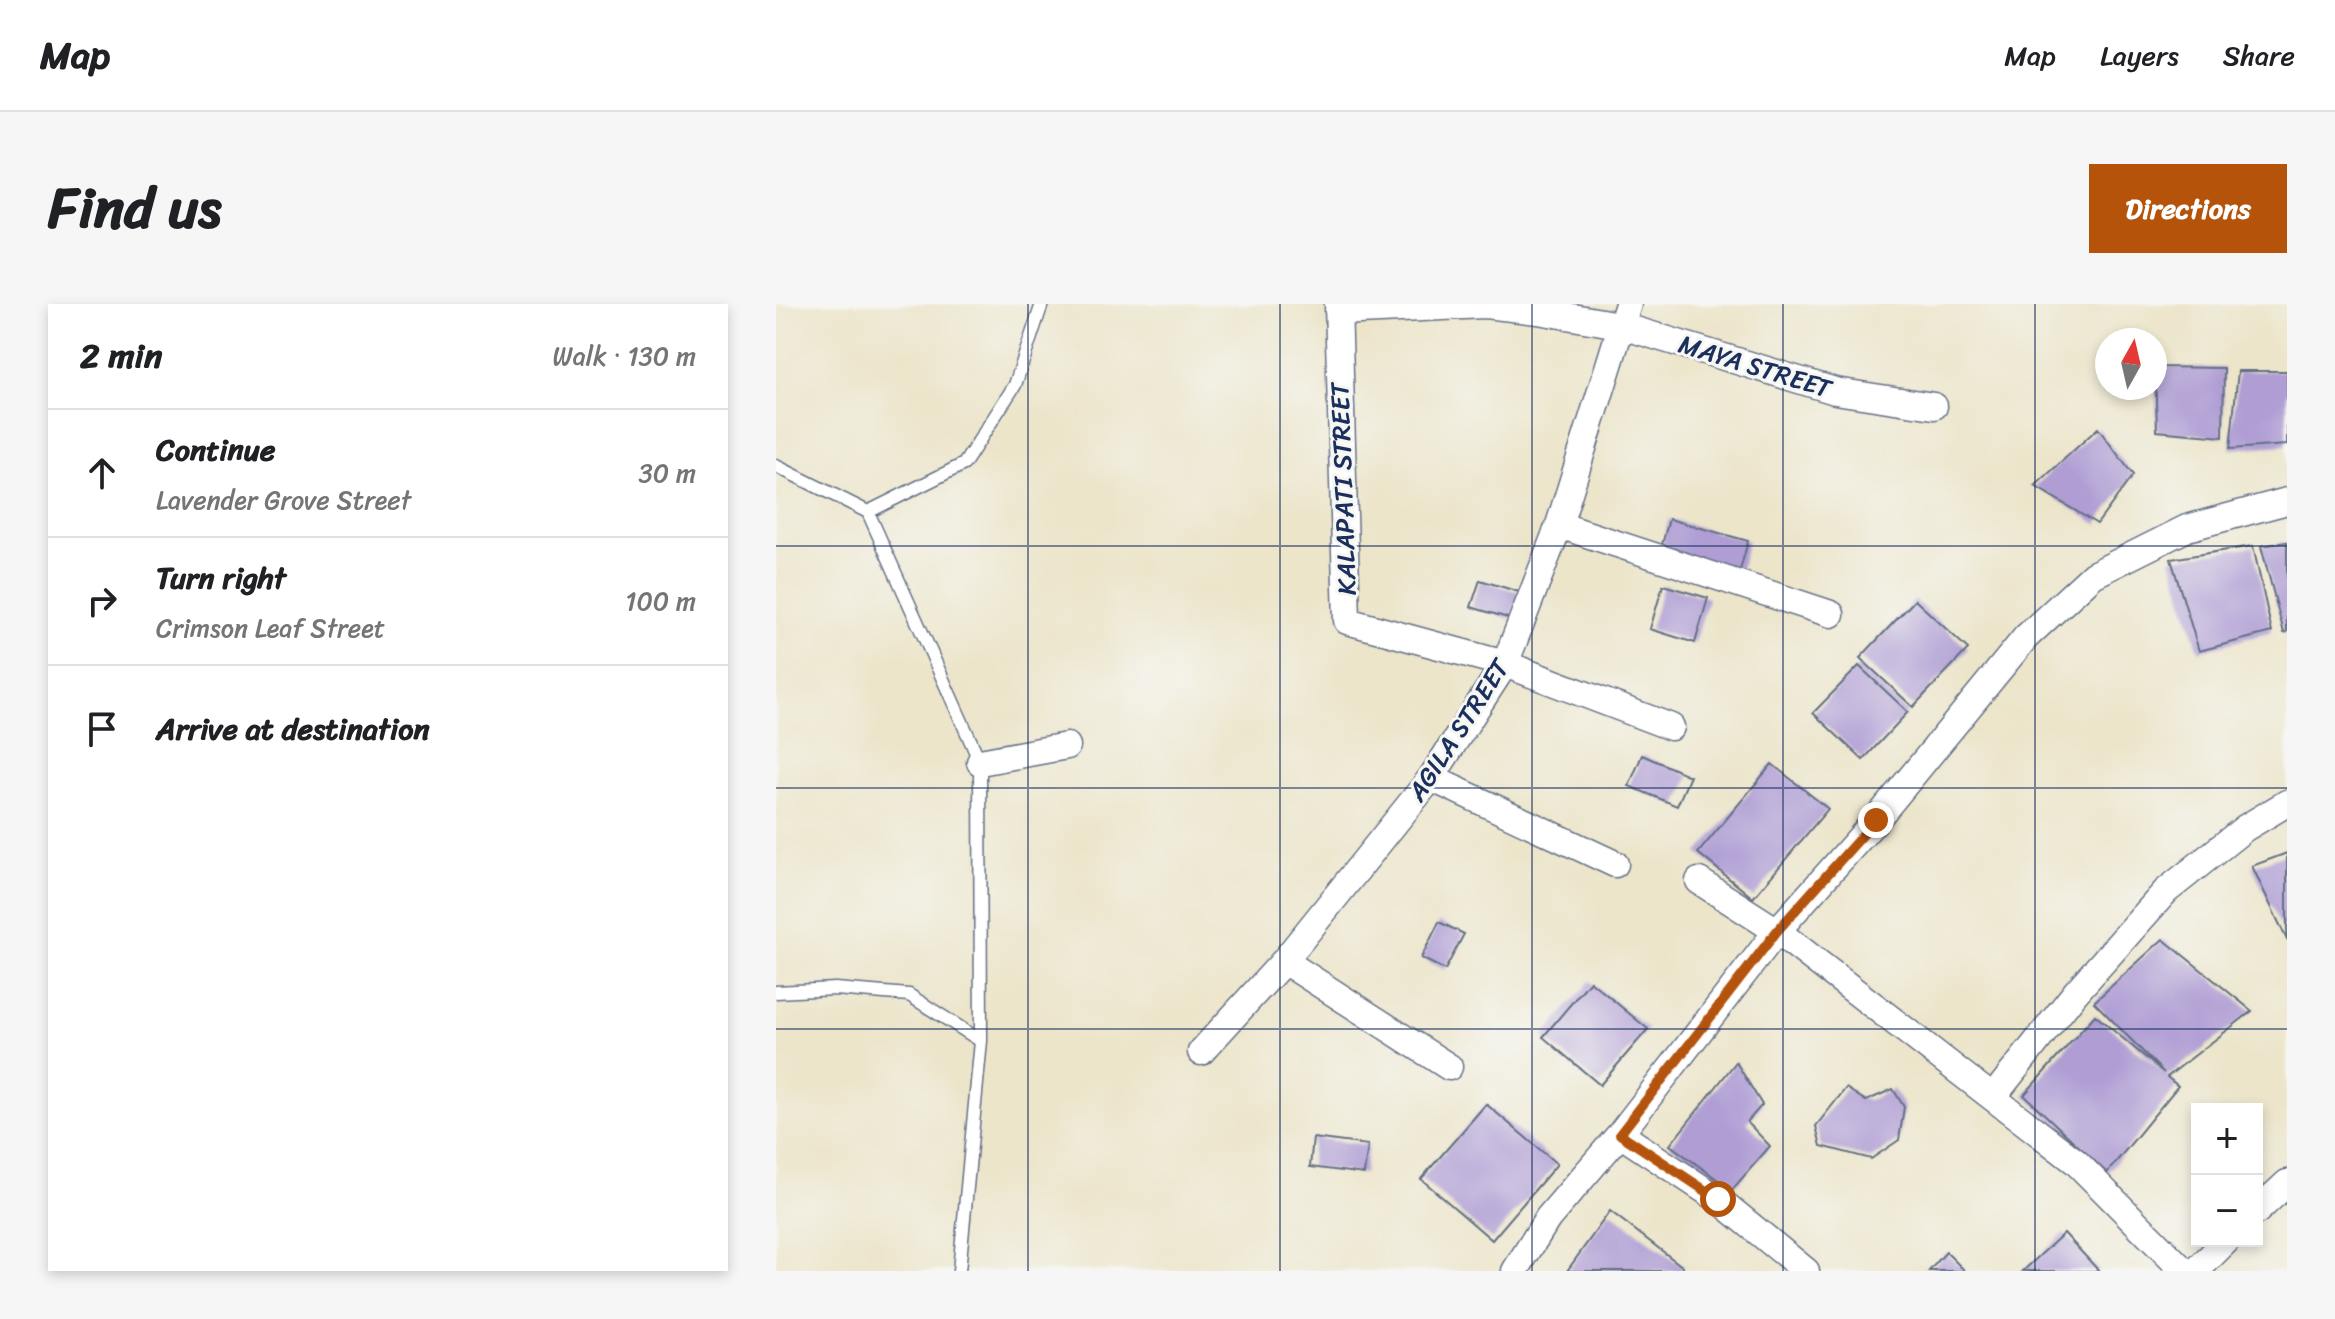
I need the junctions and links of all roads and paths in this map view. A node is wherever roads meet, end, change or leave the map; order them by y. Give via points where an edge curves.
1 (1042, 304) edge
2 (1485, 304) edge
3 (1338, 308) edge
4 (1624, 315) edge
5 (1934, 406) dead end
6 (776, 466) edge
7 (2287, 501) edge
8 (868, 512) junction
9 (1559, 525) junction
10 (1831, 614) dead end
11 (1505, 664) junction
12 (1671, 727) dead end
13 (1067, 746) dead end
14 (980, 762) junction
15 (1431, 778) junction
16 (2287, 803) edge
17 (1615, 864) dead end
18 (1699, 881) dead end
19 (1777, 931) junction
20 (1284, 961) junction
21 (776, 992) edge
22 (981, 1041) junction
23 (1201, 1052) dead end
24 (1449, 1067) dead end
25 (1993, 1097) junction
26 (1620, 1134) junction
27 (2287, 1183) edge
28 (2263, 1205) edge
29 (2220, 1247) edge
30 (959, 1271) edge
31 (1515, 1271) edge
32 (1806, 1271) edge
33 (2184, 1271) edge
34 (2196, 1271) edge

1 - 8 lane via 1015,385 964,464
2 - 3 street, MAYA STREET
2 - 4 street, MAYA STREET
3 - 11 street, KALAPATI STREET via 1347,621
4 - 5 street, MAYA STREET via 1835,391
4 - 9 street, AGILA STREET
6 - 8 lane
7 - 19 street via 2187,528 2093,575 2026,637
8 - 14 lane
9 - 10 street
9 - 11 street, AGILA STREET
11 - 12 street, KALAPATI STREET
11 - 15 street, AGILA STREET
13 - 14 street
14 - 22 lane
15 - 17 street
15 - 20 street, AGILA STREET
16 - 25 street via 2245,828 2166,891
18 - 19 street
19 - 25 street
19 - 26 street
20 - 23 street, AGILA STREET
20 - 24 street
21 - 22 lane via 835,989 909,995
22 - 30 lane
25 - 33 street via 2076,1162
26 - 31 street via 1548,1218
26 - 32 street via 1718,1199
27 - 28 street
29 - 34 street

